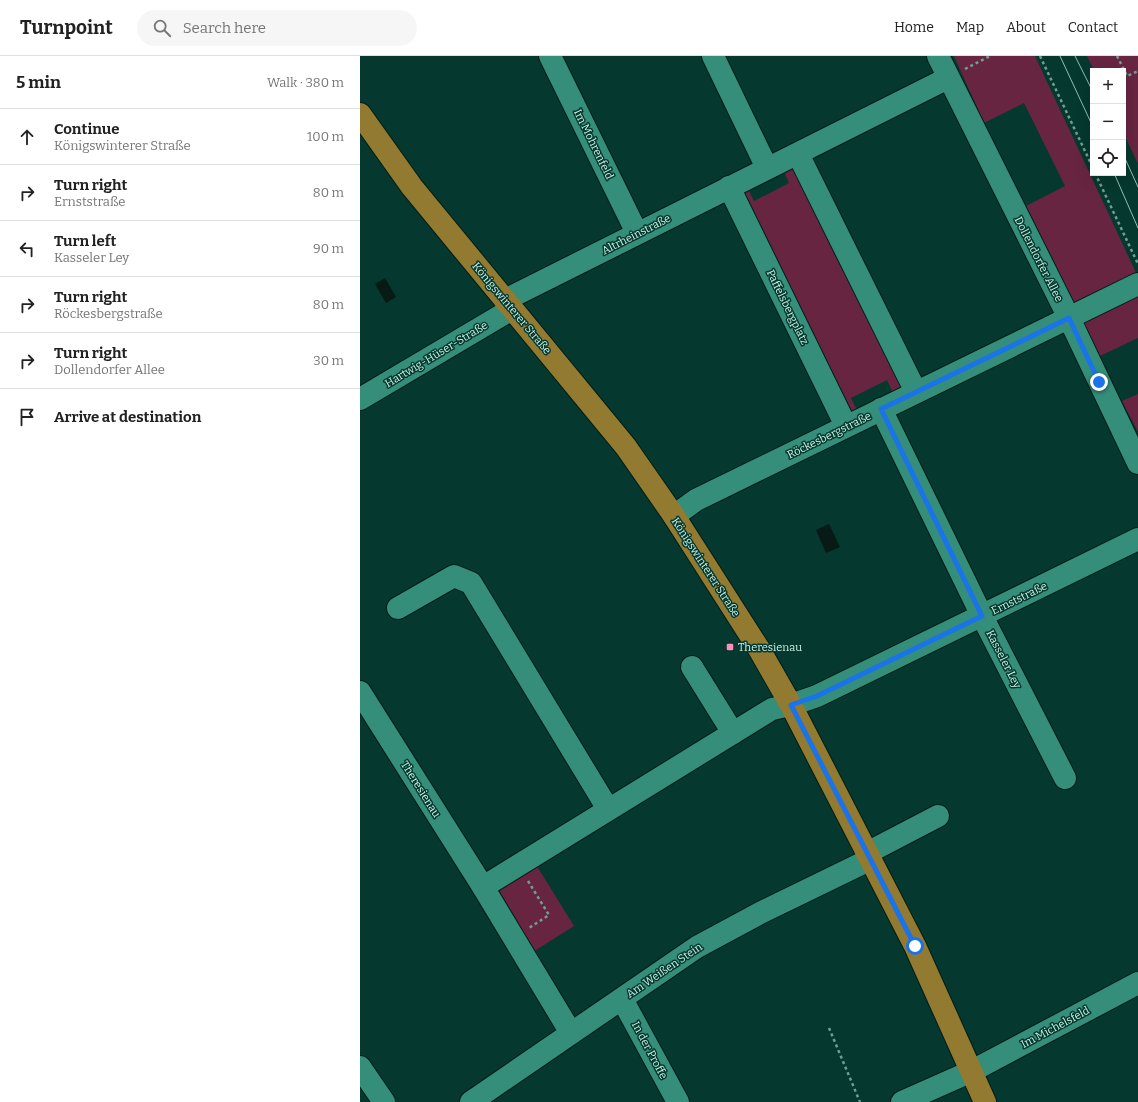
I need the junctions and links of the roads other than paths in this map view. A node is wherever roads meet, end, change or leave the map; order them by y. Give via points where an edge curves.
1 (550, 56) edge
2 (713, 56) edge
3 (938, 56) edge
4 (954, 75) junction
5 (360, 114) edge
6 (798, 154) junction
7 (768, 168) junction
8 (728, 188) junction
9 (637, 233) junction
10 (1138, 284) edge
11 (509, 304) junction
12 (1069, 318) junction
13 (916, 392) junction
14 (360, 399) edge
15 (881, 409) junction
16 (846, 426) junction
17 (1138, 462) edge
18 (674, 516) junction
19 (1138, 539) edge
20 (398, 608) dead end
21 (982, 616) junction
22 (692, 667) dead end
23 (360, 692) edge
24 (791, 705) junction
25 (733, 733) junction
26 (1065, 778) dead end
27 (608, 809) junction
28 (938, 816) dead end
29 (869, 856) junction
30 (483, 887) junction
31 (1138, 982) edge
32 (622, 999) junction
33 (571, 1033) junction
34 (360, 1067) edge
35 (972, 1071) junction
36 (384, 1102) edge
37 (470, 1102) edge
38 (678, 1102) edge
39 (902, 1102) edge
40 (985, 1102) edge

1 - 9 street, Im Mohrenfeld
2 - 7 street
3 - 4 street, Dollendorfer Allee
4 - 6 street, Altrheinstraße
4 - 12 street, Dollendorfer Allee
5 - 11 main road, Königswinterer Straße via 412,187
6 - 7 street, Altrheinstraße
6 - 13 street
7 - 8 street, Altrheinstraße
8 - 9 street, Altrheinstraße
8 - 16 street, Paffelsbergplatz
9 - 11 street, Altrheinstraße
10 - 12 street, Röckesbergstraße
11 - 14 street, Hartwig-Hüser-Straße
11 - 18 main road, Königswinterer Straße via 626,447
12 - 13 street, Röckesbergstraße
12 - 17 street, Dollendorfer Allee
13 - 15 street, Röckesbergstraße
15 - 16 street, Röckesbergstraße
15 - 21 street, Kasseler Ley
16 - 18 street, Röckesbergstraße via 696,500
18 - 24 main road, Königswinterer Straße via 759,649
19 - 21 street, Ernststraße
20 - 27 street via 454,576 471,583
21 - 24 street, Ernststraße via 817,696
21 - 26 street, Kasseler Ley
22 - 25 street
23 - 30 street, Theresienau
24 - 25 street via 772,709
24 - 29 main road, Königswinterer Straße
25 - 27 street
27 - 30 street
28 - 29 street, Am Weißen Stein
29 - 32 street, Am Weißen Stein via 697,947
29 - 35 main road, Königswinterer Straße via 915,946
30 - 33 street, Theresienau
31 - 35 street, Im Michelsfeld
32 - 33 street, Am Weißen Stein
32 - 38 street, In der Proffe
33 - 37 street, Am Weißen Stein
34 - 36 street
35 - 39 street
35 - 40 main road, Königswinterer Straße

